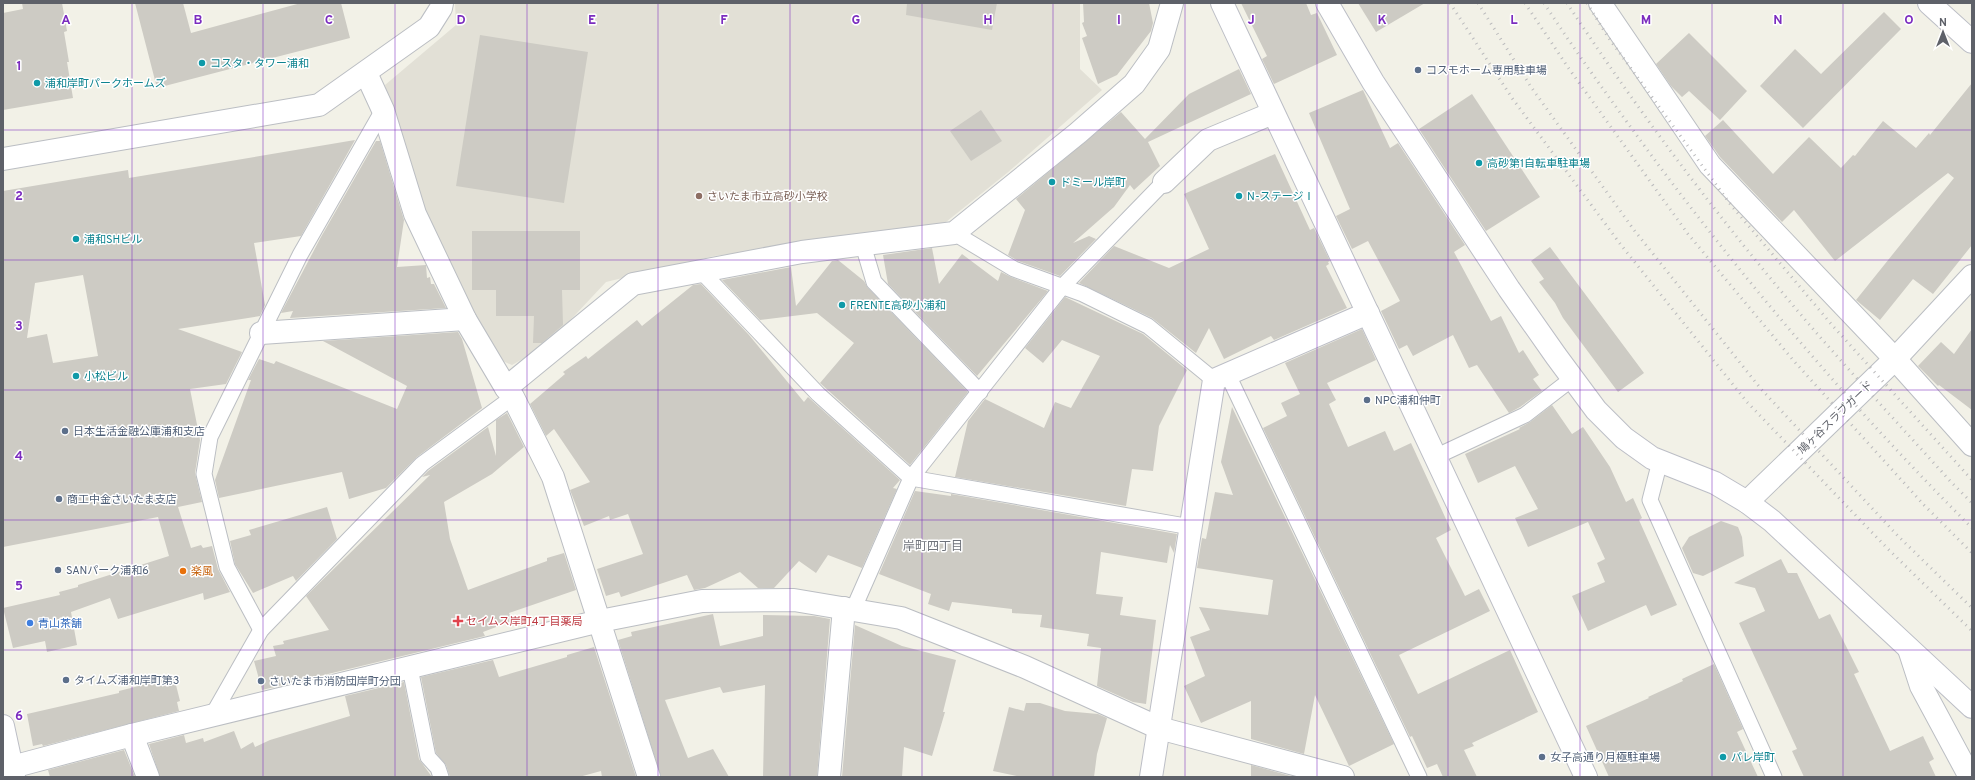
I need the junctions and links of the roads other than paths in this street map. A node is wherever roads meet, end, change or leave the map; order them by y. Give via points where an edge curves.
1 (442, 3) edge
2 (1172, 3) edge
3 (1222, 3) edge
4 (1327, 3) edge
5 (1600, 3) edge
6 (1929, 3) edge
7 (1972, 42) edge
8 (366, 73) junction
9 (383, 110) junction
10 (1273, 113) junction
11 (3, 159) edge
12 (1164, 182) joint
13 (954, 233) junction
14 (863, 245) junction
15 (700, 270) junction
16 (1972, 276) edge
17 (1062, 287) junction
18 (1368, 313) junction
19 (465, 319) junction
20 (261, 333) junction
21 (1890, 363) junction
22 (1221, 377) junction
23 (1573, 378) junction
24 (980, 392) junction
25 (510, 393) junction
26 (1972, 445) edge
27 (1435, 457) junction
28 (1660, 461) junction
29 (912, 478) junction
30 (1747, 502) junction
31 (1191, 527) junction
32 (848, 609) junction
33 (600, 621) junction
34 (261, 630) junction
35 (1909, 648) junction
36 (410, 668) junction
37 (1972, 707) edge
38 (212, 716) junction
39 (3, 726) edge
40 (1159, 728) junction
41 (132, 735) junction
42 (13, 772) edge
43 (1312, 773) edge
44 (148, 777) edge
45 (441, 777) edge
46 (650, 777) edge
47 (829, 777) edge
48 (1151, 777) edge
49 (1343, 777) edge
50 (1419, 777) edge
51 (1586, 777) edge
52 (1774, 777) edge
53 (1970, 777) edge

1 - 8 street via 429,27
2 - 13 street via 1159,49 1134,84 1078,134
3 - 10 street
4 - 23 street via 1385,101 1509,289
5 - 21 street via 1710,165
6 - 7 street
8 - 9 street
8 - 11 street via 319,105
9 - 19 street via 415,214
9 - 20 lane via 300,255
10 - 12 street via 1208,140
10 - 18 street
12 - 17 lane
13 - 14 street
13 - 17 lane via 1014,269
14 - 15 street via 802,252
14 - 24 lane via 874,282
15 - 25 street via 633,284
15 - 29 lane via 818,394
16 - 21 street, 鳩ヶ谷スラブガード
17 - 22 lane via 1083,294 1148,326
17 - 24 lane
18 - 22 street
18 - 27 street
19 - 20 street
19 - 25 street
20 - 34 lane via 210,436 204,474 227,567
21 - 26 street
21 - 30 street, 鳩ヶ谷スラブガード
22 - 31 street
22 - 50 lane
23 - 27 lane via 1525,415
23 - 28 street via 1596,410 1624,438
24 - 29 lane
25 - 33 street via 553,477
25 - 34 lane via 422,464
27 - 51 street
28 - 30 street via 1715,483
28 - 52 lane via 1650,500
29 - 31 lane
29 - 32 lane
30 - 35 street via 1772,521
31 - 40 street
32 - 33 street via 794,600 702,601
32 - 40 street via 901,618 1025,667
32 - 47 street
33 - 36 street
33 - 46 street
34 - 38 lane
35 - 37 street
35 - 53 street via 1922,686
36 - 38 street
36 - 45 lane via 428,757 438,768
38 - 41 street
39 - 42 street
40 - 43 street
40 - 48 street
41 - 42 street
41 - 44 street
43 - 49 street

